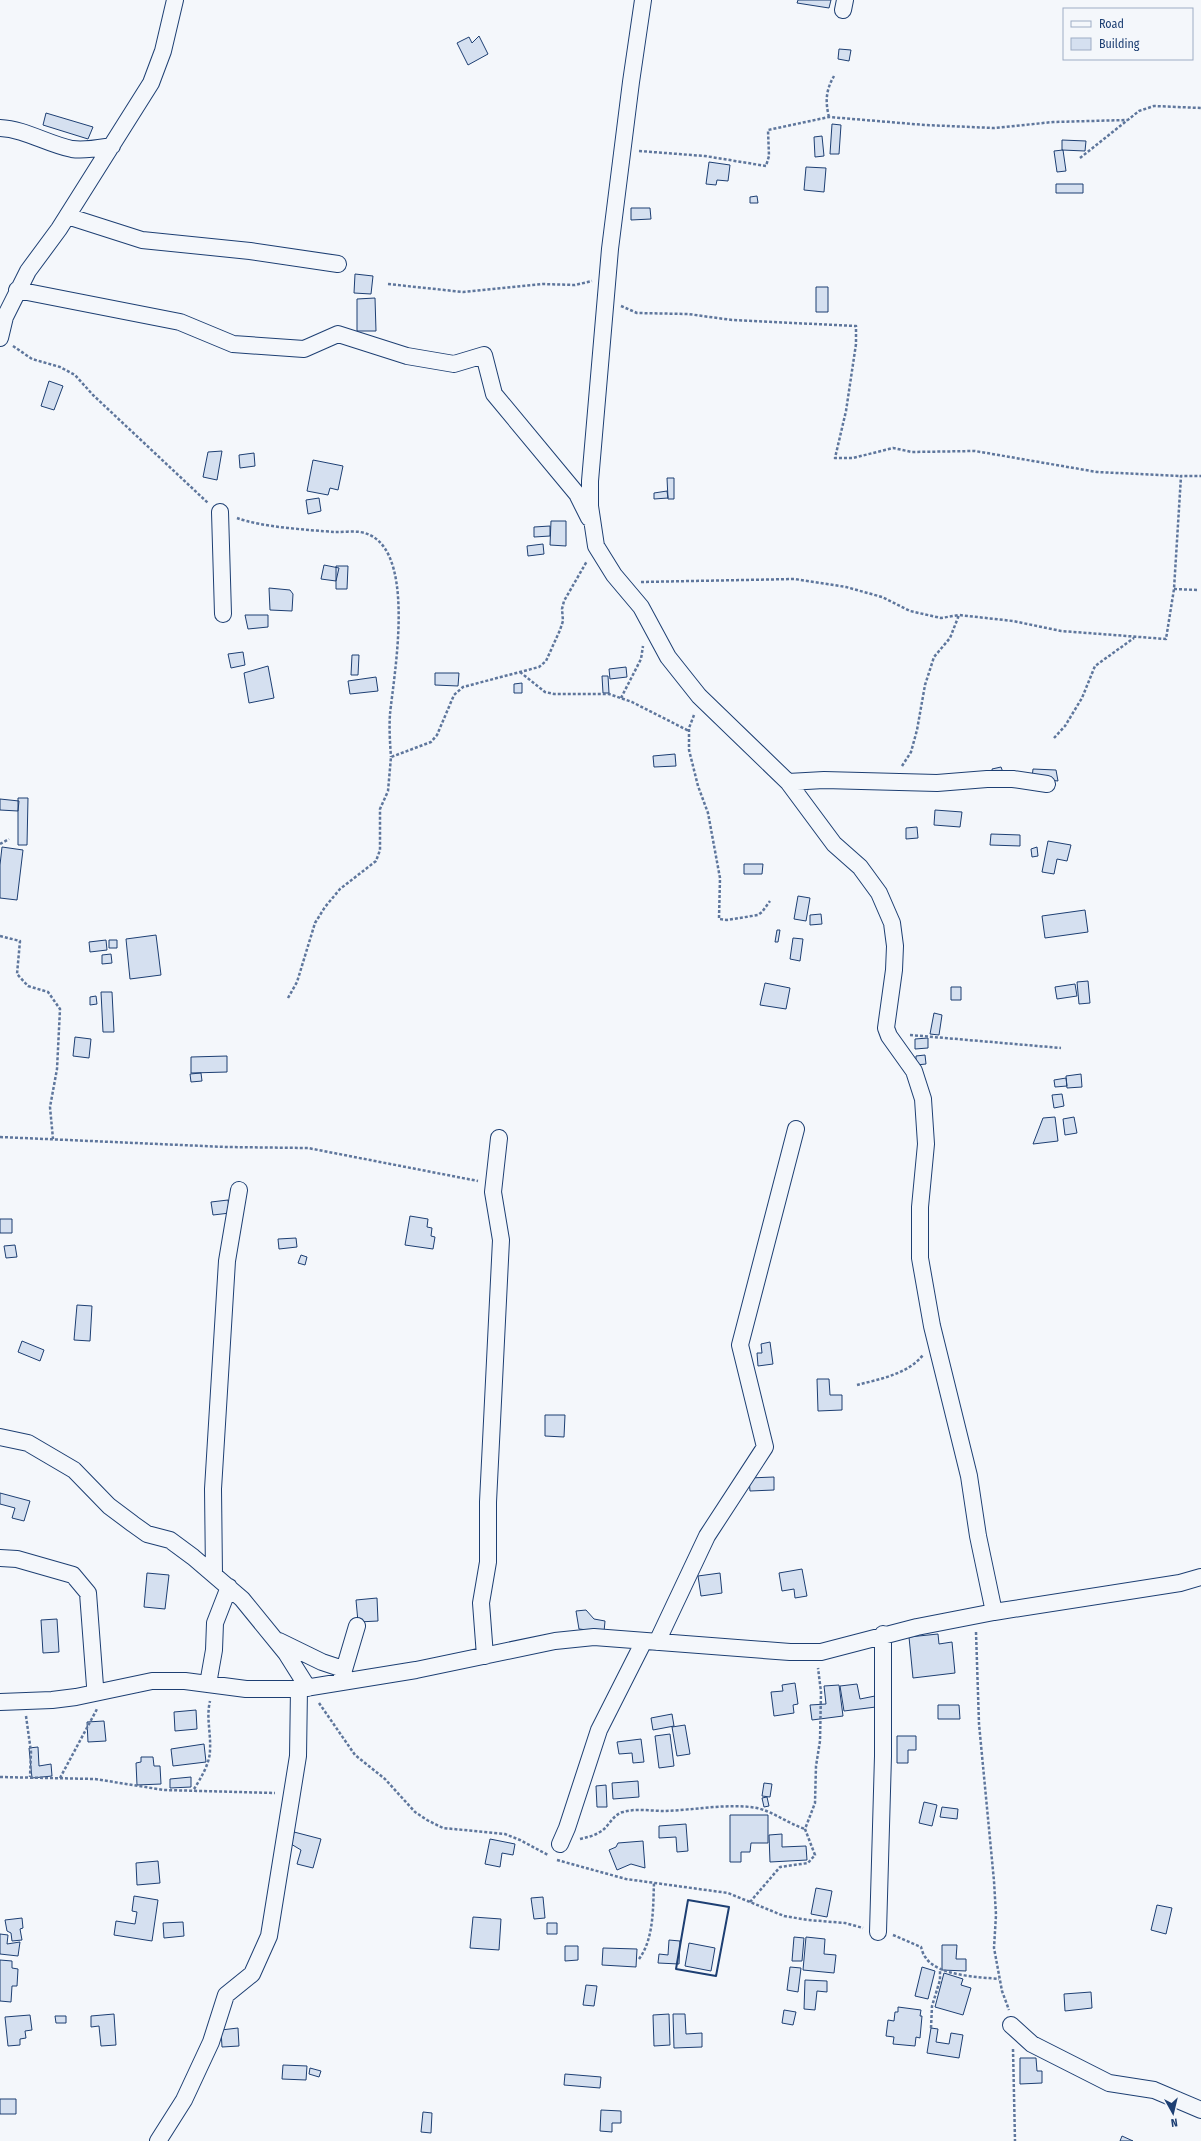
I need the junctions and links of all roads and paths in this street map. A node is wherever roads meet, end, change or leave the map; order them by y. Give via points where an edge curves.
1 (175, 0) edge
2 (643, 0) edge
3 (834, 76) dead end
4 (1201, 108) edge
5 (829, 117) junction
6 (1127, 120) junction
7 (0, 128) edge
8 (112, 146) junction
9 (622, 150) junction
10 (1080, 158) dead end
11 (67, 216) junction
12 (338, 264) dead end
13 (608, 277) junction
14 (388, 284) dead end
15 (17, 290) junction
16 (606, 300) junction
17 (0, 337) edge
18 (1181, 476) junction
19 (1201, 476) edge
20 (220, 512) junction
21 (592, 525) junction
22 (595, 543) junction
23 (620, 582) junction
24 (1174, 589) junction
25 (1198, 590) dead end
26 (223, 614) dead end
27 (645, 614) junction
28 (960, 615) junction
29 (1135, 638) junction
30 (520, 672) junction
31 (621, 698) junction
32 (705, 703) junction
33 (689, 731) junction
34 (1054, 738) dead end
35 (391, 757) junction
36 (788, 782) junction
37 (895, 783) junction
38 (1047, 784) dead end
39 (9, 838) dead end
40 (0, 844) edge
41 (770, 902) dead end
42 (0, 936) edge
43 (288, 998) dead end
44 (887, 1033) junction
45 (1061, 1048) dead end
46 (796, 1129) dead end
47 (0, 1137) edge
48 (499, 1138) dead end
49 (53, 1139) junction
50 (239, 1190) dead end
51 (493, 1192) junction
52 (934, 1334) junction
53 (857, 1385) dead end
54 (0, 1437) edge
55 (0, 1558) edge
56 (214, 1574) junction
57 (1201, 1577) edge
58 (230, 1587) junction
59 (994, 1612) junction
60 (976, 1616) junction
61 (357, 1626) dead end
62 (883, 1634) junction
63 (274, 1638) junction
64 (651, 1642) junction
65 (813, 1652) junction
66 (485, 1656) junction
67 (341, 1676) junction
68 (209, 1684) junction
69 (304, 1688) junction
70 (99, 1689) junction
71 (23, 1700) junction
72 (0, 1702) edge
73 (0, 1777) edge
74 (30, 1777) junction
75 (60, 1778) junction
76 (194, 1790) junction
77 (292, 1794) junction
78 (804, 1829) junction
79 (560, 1844) junction
80 (540, 1851) junction
81 (654, 1883) junction
82 (750, 1902) junction
83 (878, 1932) junction
84 (639, 1959) dead end
85 (940, 1970) junction
86 (999, 1979) junction
87 (1011, 2025) junction
88 (931, 2028) dead end
89 (1201, 2110) edge
90 (158, 2141) edge
91 (1015, 2141) edge

1 - 8 street via 163,51 151,83
2 - 9 street
3 - 5 path via 828,86 826,102
4 - 6 path via 1154,106 1139,111
5 - 6 path via 994,128 1053,122
5 - 9 path via 768,130 769,156 766,166 705,156
6 - 10 path
7 - 8 street via 28,134 72,149
8 - 11 street
9 - 13 street
11 - 12 street via 142,240 250,251
11 - 15 street
13 - 14 path via 575,285 543,284 463,292
13 - 16 street
15 - 17 street via 5,317
15 - 21 street via 180,322 233,344 304,349 338,334 407,356 454,364 484,355 494,394 577,494
16 - 18 path via 638,313 856,326 856,344 846,411 835,458 853,458 893,448 912,452 975,451 1097,472
16 - 21 street via 590,481
17 - 20 path via 25,356 60,367 75,376
18 - 19 path
18 - 24 path
20 - 26 street
20 - 35 path via 242,520 295,528 360,532 373,537 383,545 393,564 397,583 398,634 390,717
21 - 22 street
22 - 23 street
22 - 30 path via 582,572 564,601 564,621 546,661 539,667
23 - 27 street
23 - 28 path via 795,579 846,587 882,597 910,611 941,618
24 - 25 path
24 - 29 path via 1166,639
27 - 31 path via 641,659
27 - 32 street via 668,657
28 - 29 path via 1013,621 1061,631
28 - 37 path via 950,638 934,657 925,685 917,730
29 - 34 path via 1095,666 1082,698 1065,726
30 - 31 path via 545,692 602,694
30 - 35 path via 463,687 454,695 437,735 431,742
31 - 33 path via 638,704
32 - 33 path via 694,716
32 - 36 street
33 - 41 path via 689,750 708,814 720,878 719,919 758,915
35 - 43 path via 388,791 380,809 380,850 376,861 340,889 325,907 315,923 297,982
36 - 37 street via 824,780
36 - 44 street via 834,844 860,867 879,893 890,915 895,946 886,1022
37 - 38 street via 1013,779
39 - 40 path
42 - 49 path via 20,941 18,974 28,986 48,992 60,1009 57,1069 50,1107
44 - 45 path
44 - 52 street via 914,1072 923,1099 926,1144 919,1244
46 - 64 street via 740,1346 765,1446 707,1536
47 - 49 path
48 - 51 street
49 - 51 path via 308,1148 479,1181
50 - 56 street via 226,1269 213,1489
51 - 66 street via 500,1240 488,1502 488,1562 481,1603
52 - 53 path via 926,1351 913,1364 894,1375
52 - 59 street via 969,1476
54 - 56 street via 28,1443 74,1470 109,1506 133,1524 147,1534 170,1540
55 - 70 street via 17,1559 72,1575 88,1592
56 - 58 street
57 - 59 street via 1180,1583
58 - 63 street
58 - 68 street via 215,1623
59 - 60 street
60 - 62 street
60 - 86 path via 979,1724 992,1840 996,1915 994,1948
61 - 67 street
62 - 65 street
62 - 83 street via 883,1756
63 - 67 street via 322,1662
63 - 69 street
64 - 65 street
64 - 66 street via 594,1637 555,1640
64 - 79 street via 599,1730
65 - 78 path via 822,1692 820,1741 815,1803
66 - 67 street via 416,1670
67 - 69 street
68 - 69 street via 246,1689
68 - 70 street via 152,1681
68 - 76 path via 207,1718 210,1751 204,1773
69 - 77 street
69 - 80 path via 355,1756 384,1779 415,1812 443,1828 505,1834
70 - 71 street via 52,1700
70 - 75 path via 86,1732
71 - 72 street
71 - 74 path via 31,1752
73 - 74 path
74 - 75 path
75 - 76 path via 95,1779 164,1790
76 - 77 path
77 - 90 street via 269,1936 252,1974 226,1995 211,2042 184,2100
78 - 79 path via 757,1808 636,1810 613,1817 601,1832
78 - 82 path via 815,1855 808,1863 780,1867
79 - 80 path
80 - 81 path via 562,1863 626,1879
81 - 82 path via 728,1893
81 - 84 path via 647,1942
82 - 83 path via 784,1916 846,1923
83 - 85 path via 921,1947 926,1958
85 - 86 path
85 - 88 path via 940,1980 932,2006
86 - 87 path
87 - 89 street via 1032,2044 1109,2083 1154,2090
87 - 91 path

